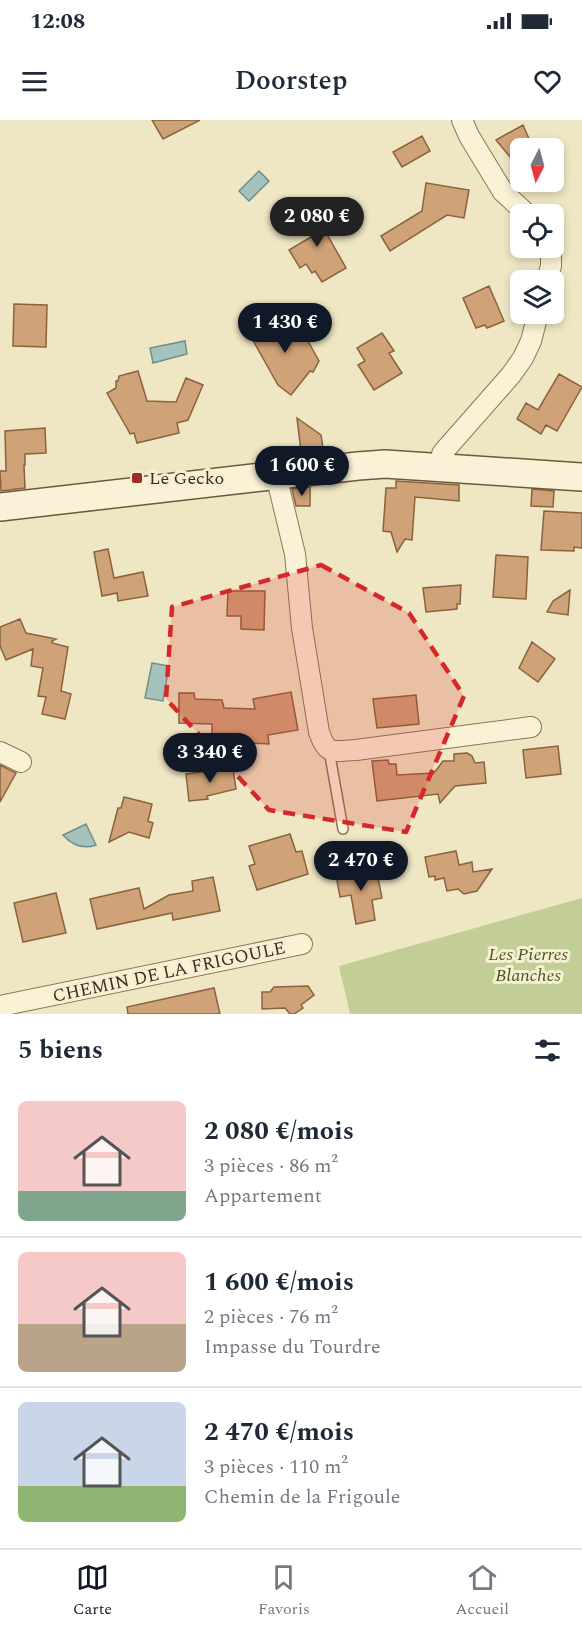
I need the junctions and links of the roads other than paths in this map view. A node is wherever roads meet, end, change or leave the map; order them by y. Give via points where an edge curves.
1 (462, 120) edge
2 (516, 204) edge
3 (535, 324) edge
4 (441, 466) junction
5 (276, 475) junction
6 (582, 477) edge
7 (0, 507) edge
8 (0, 522) edge
9 (531, 728) dead end
10 (329, 750) junction
11 (0, 752) edge
12 (21, 762) dead end
13 (343, 829) dead end
14 (302, 944) dead end
15 (0, 1006) edge

1 - 2 street via 503,192
3 - 4 street via 523,358 445,450
4 - 5 street via 384,464
4 - 6 street
5 - 7 street
5 - 10 street via 295,554 319,732
7 - 8 street
9 - 10 street
10 - 13 lane
11 - 12 street
14 - 15 street, CHEMIN DE LA FRIGOULE

